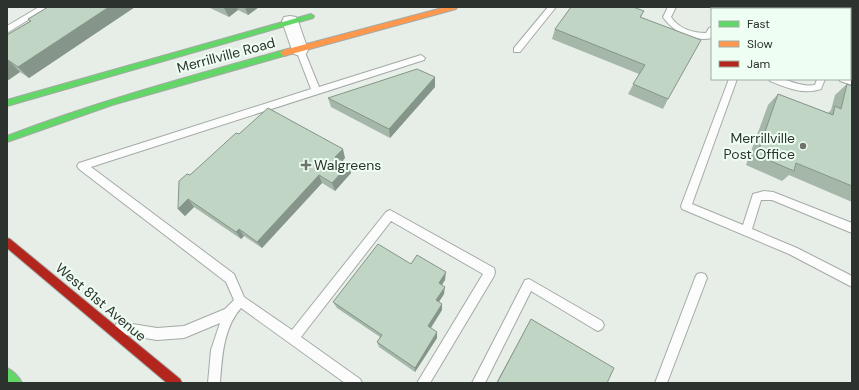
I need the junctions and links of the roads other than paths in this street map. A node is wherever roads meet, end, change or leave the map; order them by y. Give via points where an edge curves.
1 (45, 7) edge
2 (454, 7) edge
3 (552, 7) edge
4 (672, 7) edge
5 (310, 12) edge
6 (290, 21) junction
7 (7, 30) edge
8 (711, 32) edge
9 (300, 50) junction
10 (517, 50) dead end
11 (421, 58) dead end
12 (733, 80) edge
13 (776, 80) edge
14 (821, 80) edge
15 (316, 91) junction
16 (7, 103) edge
17 (7, 139) edge
18 (852, 228) edge
19 (746, 231) junction
20 (7, 242) edge
21 (701, 278) dead end
22 (852, 282) edge
23 (240, 301) junction
24 (229, 313) junction
25 (598, 325) dead end
26 (108, 326) junction
27 (293, 338) junction
28 (7, 374) edge
29 (16, 383) edge
30 (176, 383) edge
31 (214, 383) edge
32 (356, 383) edge
33 (423, 383) edge
34 (478, 383) edge
35 (661, 383) edge

1 - 7 lane
2 - 9 street, Merrillville Road
3 - 10 lane
4 - 8 lane via 667,17 670,23 679,29 698,36 709,36
5 - 6 street
6 - 9 street
6 - 16 street
9 - 15 lane
9 - 17 street, Merrillville Road via 128,96 54,120
11 - 15 lane
12 - 19 lane via 718,114 699,177 686,206
13 - 14 lane via 809,90 818,87
15 - 23 lane via 82,166 230,278
18 - 19 lane via 773,196 764,195 758,197 754,203
19 - 22 lane via 793,251
20 - 26 street, West 81st Avenue
21 - 35 lane
23 - 24 lane
23 - 27 lane
24 - 26 lane via 175,334 157,334
24 - 31 lane via 217,350
25 - 34 lane via 529,284
26 - 30 street, West 81st Avenue
27 - 32 lane
27 - 33 lane via 390,215 490,272
28 - 29 street

